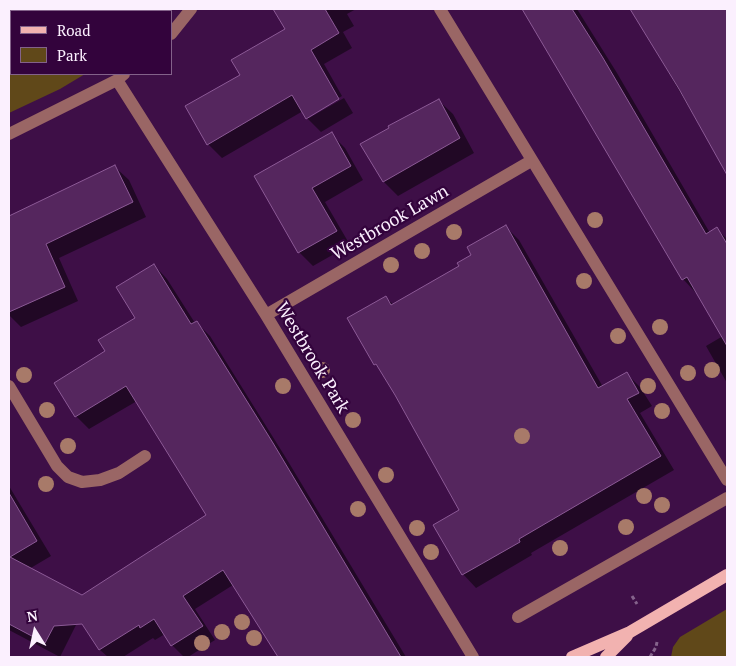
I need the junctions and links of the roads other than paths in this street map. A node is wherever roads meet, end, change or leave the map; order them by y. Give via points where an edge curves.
1 (191, 9) edge
2 (440, 9) edge
3 (172, 33) edge
4 (120, 77) edge
5 (9, 134) edge
6 (531, 161) junction
7 (266, 315) junction
8 (9, 386) edge
9 (146, 456) dead end
10 (727, 480) edge
11 (727, 498) edge
12 (727, 575) edge
13 (518, 617) dead end
14 (630, 632) junction
15 (473, 657) edge
16 (572, 657) edge
17 (606, 657) edge

1 - 3 street
2 - 6 street
4 - 5 street
4 - 7 street, Westbrook Park
6 - 7 street, Westbrook Lawn
6 - 10 street
7 - 15 street, Westbrook Park
8 - 9 street via 57,466 68,477 82,482 100,480
11 - 13 street
12 - 14 main road
14 - 16 main road
14 - 17 main road

